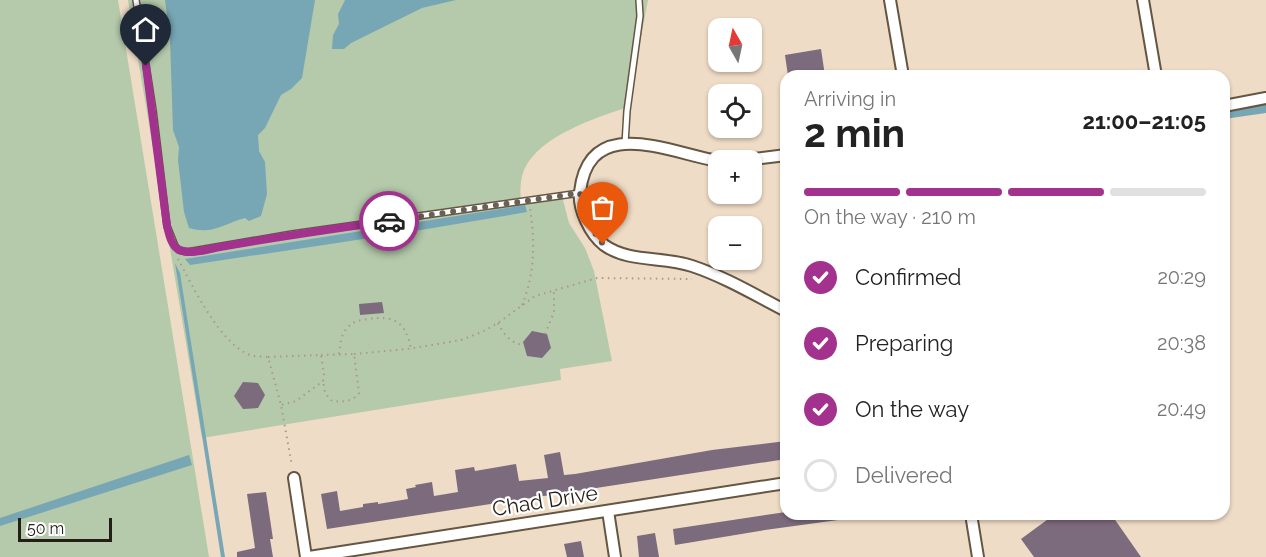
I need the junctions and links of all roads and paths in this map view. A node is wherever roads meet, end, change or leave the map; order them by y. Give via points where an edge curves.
1 (136, 0) edge
2 (639, 0) edge
3 (890, 0) edge
4 (1143, 0) edge
5 (902, 70) edge
6 (1155, 70) edge
7 (1266, 98) edge
8 (1230, 105) edge
9 (625, 144) junction
10 (780, 156) edge
11 (762, 158) edge
12 (708, 159) edge
13 (580, 193) junction
14 (529, 201) junction
15 (170, 238) junction
16 (692, 279) dead end
17 (554, 290) junction
18 (522, 305) junction
19 (780, 308) edge
20 (498, 322) junction
21 (545, 334) dead end
22 (523, 345) dead end
23 (411, 349) junction
24 (339, 354) junction
25 (354, 354) junction
26 (321, 355) junction
27 (268, 357) junction
28 (322, 381) junction
29 (281, 405) junction
30 (294, 478) joint
31 (780, 484) edge
32 (608, 511) junction
33 (972, 520) edge
34 (308, 557) edge
35 (615, 557) edge
36 (978, 557) edge

1 - 15 lane
2 - 9 lane
3 - 5 street
4 - 6 street
7 - 8 street
9 - 12 street via 646,144
9 - 13 street via 602,150 594,158
10 - 11 street
13 - 14 lane
13 - 19 street via 585,219 603,244 633,256 690,265 715,274
14 - 15 lane via 187,252 179,250
14 - 18 path via 533,256 531,283
15 - 27 path via 192,287 220,331 249,355
16 - 17 path via 597,278
17 - 18 path
17 - 21 path via 554,312
18 - 20 path
20 - 22 path via 505,335
20 - 23 path via 460,340
23 - 24 path via 404,328 395,319 385,317 354,322 346,329
23 - 25 path
24 - 25 path
24 - 26 path
25 - 28 path via 359,393 354,399 332,401
26 - 27 path
26 - 28 path
27 - 29 path
28 - 29 path via 296,401
29 - 30 path
30 - 34 street
31 - 32 street, Chad Drive
32 - 34 street, Chad Drive
32 - 35 street
33 - 36 street

